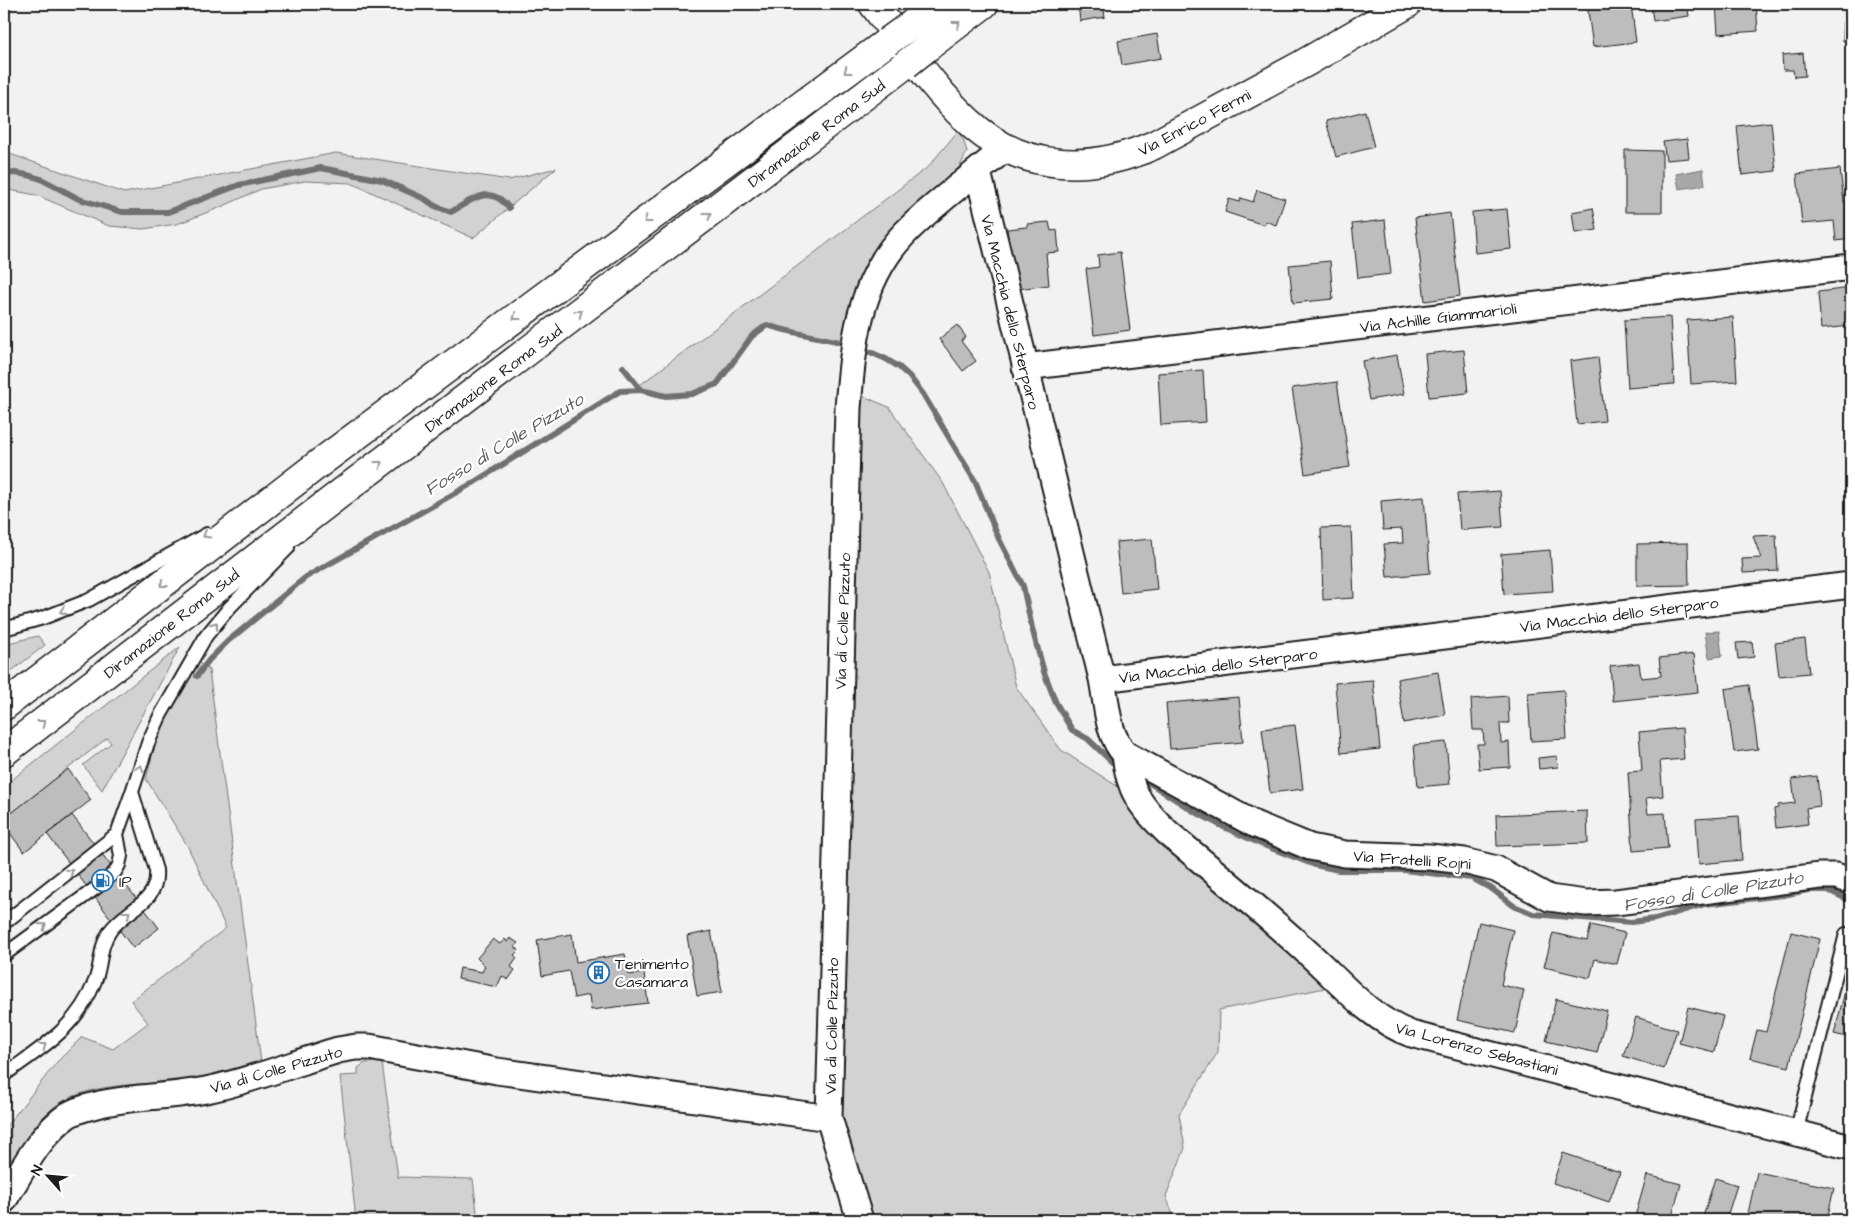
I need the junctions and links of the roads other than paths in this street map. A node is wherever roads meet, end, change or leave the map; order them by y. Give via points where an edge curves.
1 (873, 4) edge
2 (940, 4) edge
3 (984, 4) edge
4 (1407, 4) edge
5 (1005, 148) junction
6 (978, 172) junction
7 (1851, 267) edge
8 (1025, 367) junction
9 (321, 462) junction
10 (350, 486) junction
11 (1851, 585) edge
12 (4, 629) edge
13 (1102, 680) junction
14 (4, 706) edge
15 (4, 752) edge
16 (1125, 754) junction
17 (132, 792) junction
18 (118, 834) junction
19 (1851, 881) edge
20 (4, 924) edge
21 (1846, 934) dead end
22 (4, 955) edge
23 (4, 1075) edge
24 (829, 1118) junction
25 (1796, 1132) junction
26 (1851, 1147) edge
27 (4, 1200) edge
28 (860, 1220) edge

1 - 5 main road, Via Enrico Fermi via 970,124
2 -> 9 main road, Diramazione Roma Sud, bridge
10 -> 3 main road, Diramazione Roma Sud, bridge
4 - 5 main road, Via Enrico Fermi via 1176,134 1133,154 1102,162 1068,164 1026,156
5 - 6 street, Via di Colle Pizzuto
6 - 8 street, Via Macchia dello Sterparo
6 - 24 street, Via di Colle Pizzuto via 918,220 887,255 870,288 854,343 848,408
7 - 8 street, Via Achille Giammarioli
8 - 13 street, Via Macchia dello Sterparo
9 -> 12 lane via 225,524 101,594 50,616
9 -> 14 main road, Diramazione Roma Sud
15 -> 10 main road, Diramazione Roma Sud
17 -> 10 lane via 160,716 206,636 229,608
11 - 13 street, Via Macchia dello Sterparo
13 - 16 street via 1110,727 1117,745
16 - 19 street, Via Fratelli Rojni via 1254,824 1310,847 1345,854 1441,858 1477,863 1496,869 1542,895 1564,901 1616,902 1820,876 1836,876
16 - 25 street, Via Lorenzo Sebastiani via 1131,787 1152,817 1384,1021 1411,1034
17 - 18 lane
23 -> 17 lane via 74,1019 96,979 105,938 153,891 156,870
20 -> 18 lane
22 -> 18 lane via 115,872 122,856
21 - 25 lane
24 - 27 street, Via di Colle Pizzuto via 511,1074 356,1047 211,1089 130,1098 80,1109 45,1137
24 - 28 street, Via di Colle Pizzuto
25 - 26 street, Via Lorenzo Sebastiani

